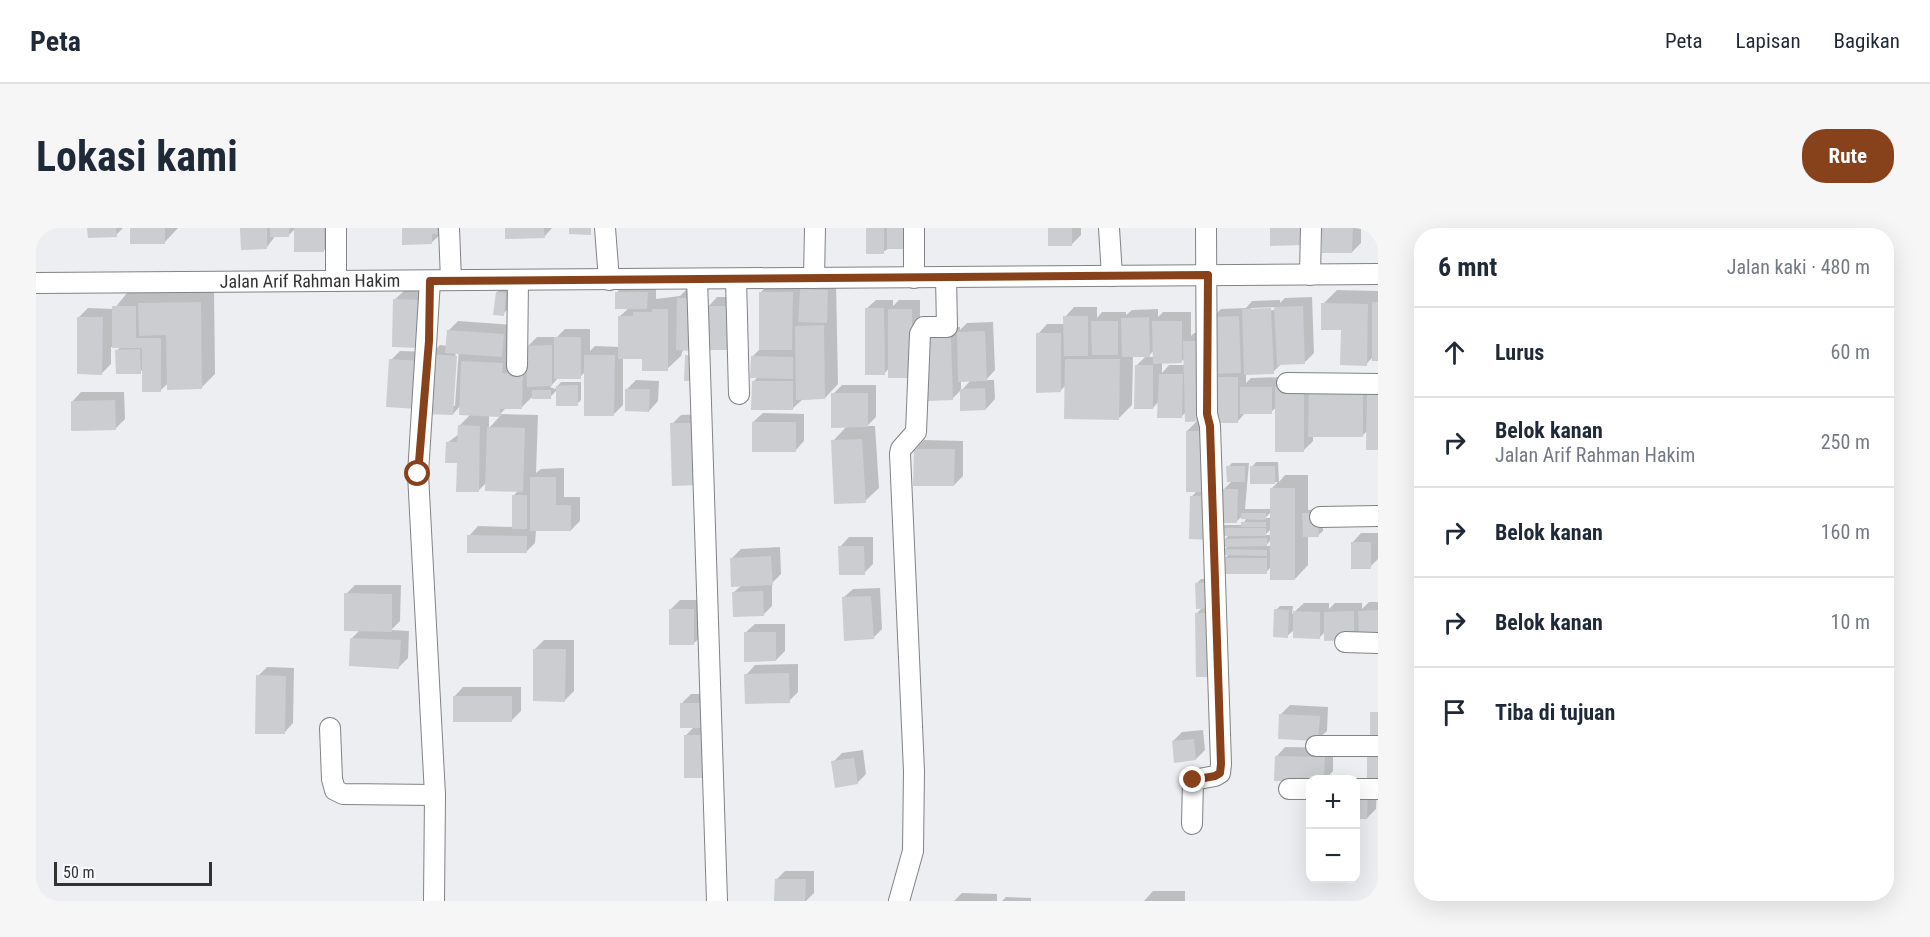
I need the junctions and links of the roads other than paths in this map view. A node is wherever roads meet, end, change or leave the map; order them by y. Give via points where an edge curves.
1 (336, 228) edge
2 (449, 228) edge
3 (605, 228) edge
4 (815, 228) edge
5 (914, 228) edge
6 (1109, 228) edge
7 (1206, 228) edge
8 (1311, 228) edge
9 (1378, 274) edge
10 (1208, 275) junction
11 (1310, 275) junction
12 (1112, 276) junction
13 (946, 277) junction
14 (814, 278) junction
15 (914, 278) junction
16 (697, 279) junction
17 (736, 279) junction
18 (451, 280) junction
19 (518, 280) junction
20 (609, 280) junction
21 (336, 281) junction
22 (430, 281) junction
23 (36, 283) edge
24 (517, 366) dead end
25 (1287, 383) dead end
26 (1378, 384) edge
27 (739, 394) dead end
28 (1378, 516) edge
29 (1320, 517) dead end
30 (1345, 642) dead end
31 (1378, 643) edge
32 (330, 728) dead end
33 (1316, 746) dead end
34 (1378, 746) edge
35 (1289, 789) dead end
36 (1306, 789) edge
37 (1360, 789) edge
38 (1378, 789) edge
39 (435, 795) junction
40 (1192, 824) dead end
41 (434, 901) edge
42 (717, 901) edge
43 (899, 901) edge

1 - 21 street
2 - 18 street
3 - 20 street
4 - 14 street
5 - 15 street
6 - 12 street
7 - 10 street
8 - 11 street
9 - 11 street, Jalan Arif Rahman Hakim
10 - 11 street, Jalan Arif Rahman Hakim
10 - 12 street, Jalan Arif Rahman Hakim
10 - 40 street via 1207,414 1221,764 1220,773 1215,776 1193,780
12 - 13 street, Jalan Arif Rahman Hakim
13 - 15 street, Jalan Arif Rahman Hakim
13 - 43 street via 948,324 944,328 924,327 920,334 916,432 900,454 914,771 913,851
14 - 15 street, Jalan Arif Rahman Hakim
14 - 17 street, Jalan Arif Rahman Hakim
16 - 17 street, Jalan Arif Rahman Hakim
16 - 20 street, Jalan Arif Rahman Hakim
16 - 42 street
17 - 27 street
18 - 19 street, Jalan Arif Rahman Hakim
18 - 22 street, Jalan Arif Rahman Hakim
19 - 20 street, Jalan Arif Rahman Hakim
19 - 24 street
21 - 22 street, Jalan Arif Rahman Hakim
21 - 23 street, Jalan Arif Rahman Hakim
22 - 39 street via 418,474
25 - 26 street
28 - 29 street
30 - 31 street
32 - 39 street via 335,790 343,794
33 - 34 street
35 - 36 street
37 - 38 street
39 - 41 street

